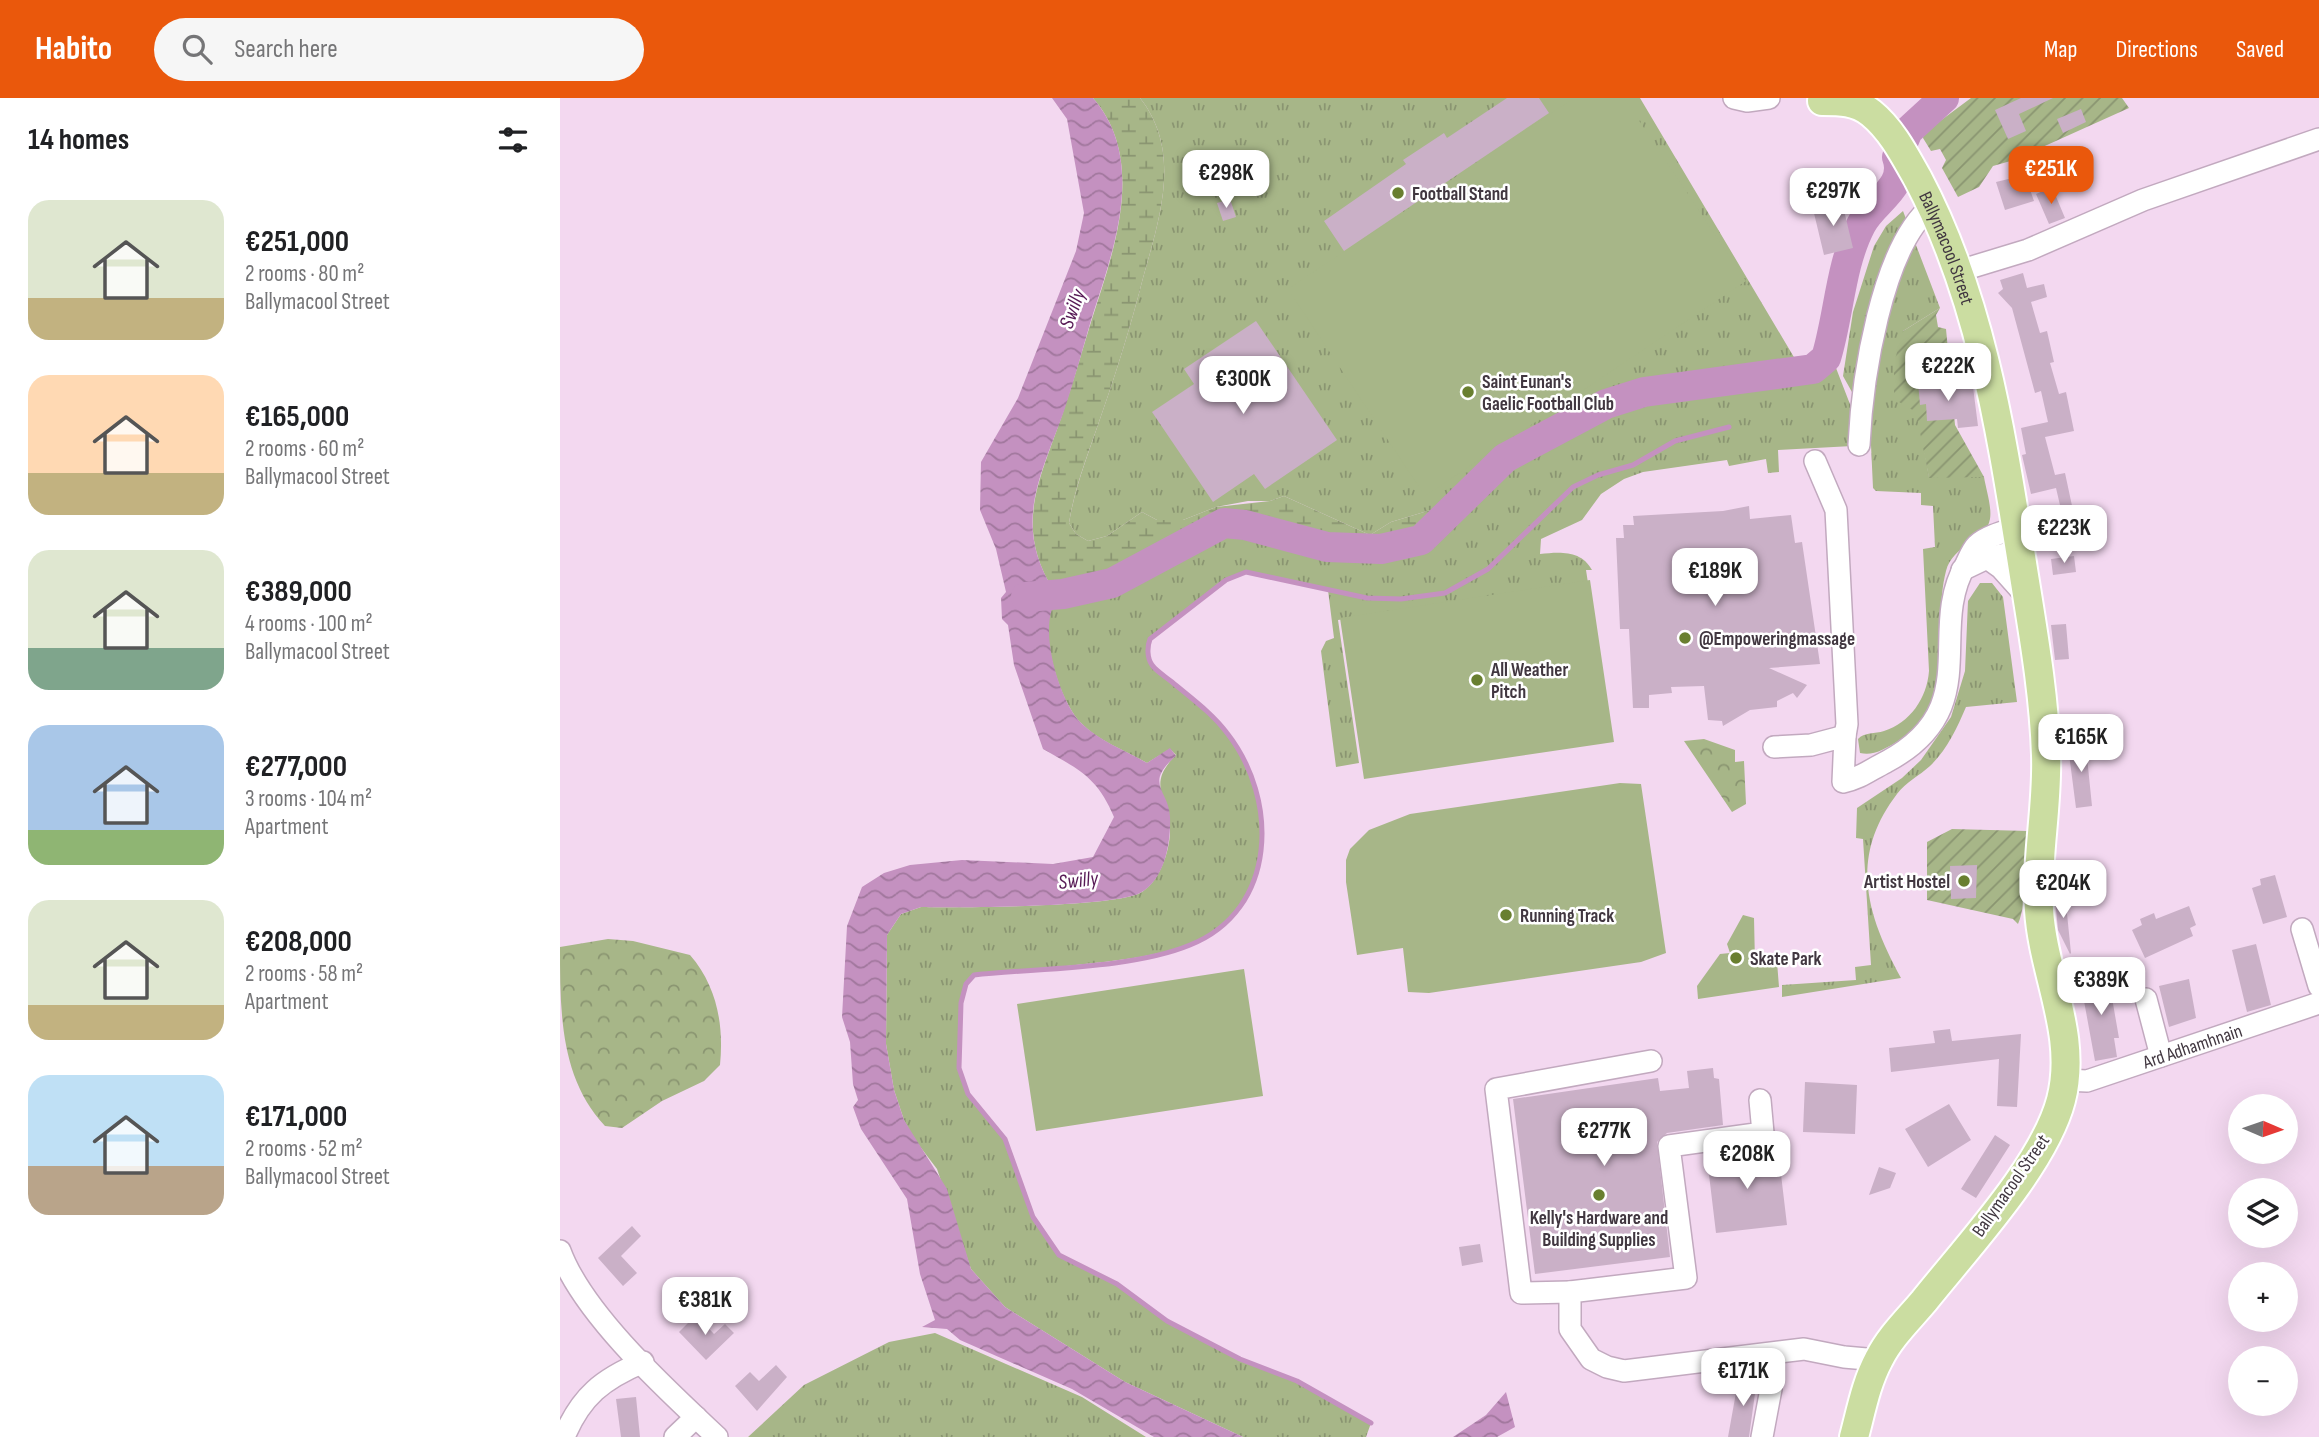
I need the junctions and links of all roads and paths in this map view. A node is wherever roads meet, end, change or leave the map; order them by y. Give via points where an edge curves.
1 (1734, 98) edge
2 (1769, 98) edge
3 (1876, 98) edge
4 (1818, 99) edge
5 (2319, 139) edge
6 (1902, 152) junction
7 (1932, 206) junction
8 (1959, 271) junction
9 (1859, 445) dead end
10 (1815, 461) dead end
11 (2018, 539) junction
12 (1987, 558) junction
13 (1962, 570) junction
14 (2027, 597) junction
15 (1845, 736) junction
16 (1773, 747) dead end
17 (2302, 929) dead end
18 (2319, 986) edge
19 (2146, 999) dead end
20 (2319, 1003) edge
21 (2161, 1056) junction
22 (1651, 1061) dead end
23 (2065, 1080) junction
24 (1760, 1100) dead end
25 (560, 1251) edge
26 (1570, 1292) junction
27 (1768, 1354) junction
28 (1878, 1360) junction
29 (643, 1362) junction
30 (696, 1417) junction
31 (564, 1437) edge
32 (676, 1437) edge
33 (717, 1437) edge
34 (1762, 1437) edge
35 (1854, 1437) edge

1 - 2 street
3 - 6 main road, Ballymacool Street
4 - 6 main road, Ballymacool Street via 1861,107 1879,121
5 - 8 street via 2143,200 2028,250
6 - 7 main road, Ballymacool Street
7 - 8 main road, Ballymacool Street
7 - 9 street via 1907,232 1888,284 1861,396
8 - 11 main road, Ballymacool Street via 1987,372
10 - 15 street via 1836,510
11 - 12 street
11 - 13 street via 1994,535 1976,546
11 - 14 main road, Ballymacool Street
12 - 13 street
12 - 14 street
13 - 15 street via 1954,586 1951,670 1941,706 1912,745 1862,778 1843,772
14 - 23 main road, Ballymacool Street via 2046,754 2039,908 2064,1034
15 - 16 street via 1811,745
17 - 18 street
19 - 21 street
20 - 21 street, Ard Adhamhnain
21 - 23 street, Ard Adhamhnain via 2087,1081
22 - 26 street via 1496,1089 1521,1293
23 - 28 main road, Ballymacool Street via 2044,1140
24 - 26 street via 1762,1133 1669,1146 1686,1278
25 - 29 street via 587,1303
26 - 27 street via 1570,1329 1591,1359 1607,1367 1624,1371
27 - 28 street via 1804,1349
27 - 34 street via 1771,1389
28 - 35 main road, Ballymacool Street
29 - 30 street
29 - 31 street via 608,1377 572,1417
30 - 32 street
30 - 33 street

